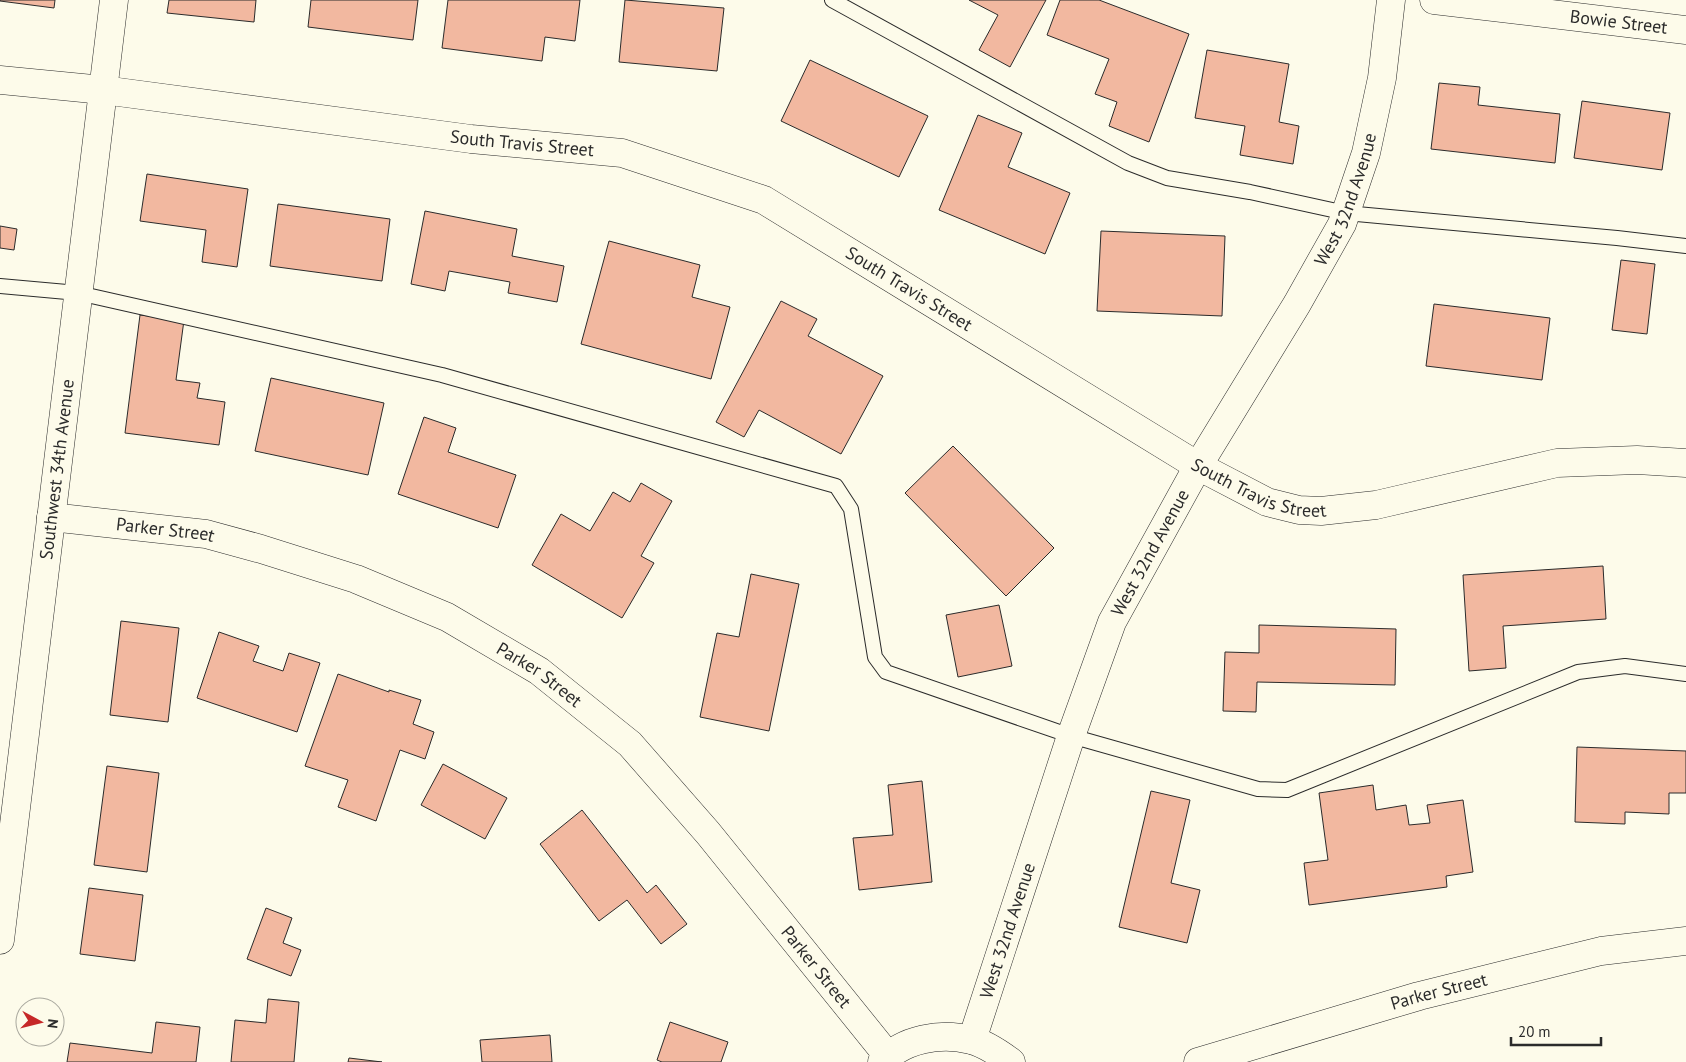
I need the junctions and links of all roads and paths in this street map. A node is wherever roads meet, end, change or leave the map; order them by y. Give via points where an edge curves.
1 (114, 0) edge
2 (832, 0) edge
3 (1391, 0) edge
4 (1434, 0) edge
5 (1686, 30) edge
6 (0, 80) edge
7 (103, 90) junction
8 (1346, 213) junction
9 (1686, 246) edge
10 (0, 286) edge
11 (78, 293) junction
12 (1686, 463) edge
13 (1198, 466) junction
14 (51, 517) junction
15 (1686, 674) edge
16 (1071, 736) junction
17 (0, 940) edge
18 (1686, 941) edge
19 (972, 1040) junction
20 (885, 1059) edge
21 (1011, 1062) edge
22 (1198, 1062) edge

1 - 7 main road, Southwest 34th Avenue
2 - 8 lane via 1128,163 1167,178
3 - 8 main road, West 32nd Avenue via 1382,78 1368,143
4 - 5 main road, Bowie Street
6 - 7 main road, South Travis Street
7 - 11 main road, Southwest 34th Avenue
7 - 13 main road, South Travis Street via 471,139 622,153 764,200
8 - 9 lane
8 - 13 main road, West 32nd Avenue via 1298,304
10 - 11 lane
11 - 14 main road, Southwest 34th Avenue
11 - 16 lane via 442,375 836,486 851,509 875,657 886,672
12 - 13 main road, South Travis Street via 1637,460 1558,463 1376,505 1321,511 1299,510 1267,502
13 - 16 main road, West 32nd Avenue via 1112,622
14 - 17 main road, Southwest 34th Avenue
14 - 20 main road, Parker Street via 206,534 261,549 356,579 446,617 539,671 630,744 708,833
15 - 16 lane via 1626,666 1578,672 1286,790 1258,789
16 - 19 main road, West 32nd Avenue
18 - 22 main road, Parker Street via 1601,951 1428,993
19 - 20 main road via 950,1036 928,1038 907,1044
19 - 21 main road via 995,1050

